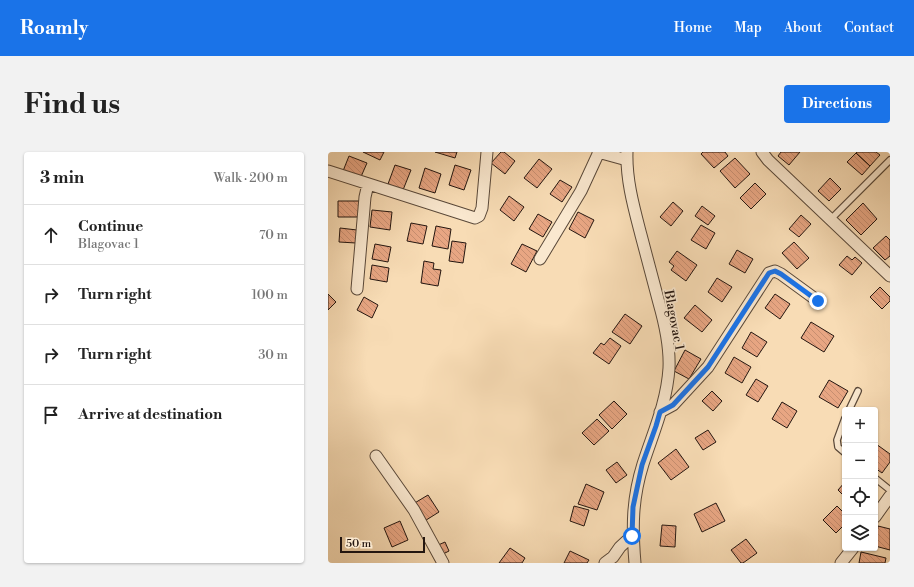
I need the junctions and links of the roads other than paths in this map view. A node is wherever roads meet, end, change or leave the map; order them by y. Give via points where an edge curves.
1 (486, 152) edge
2 (599, 152) edge
3 (762, 152) edge
4 (627, 156) edge
5 (890, 160) edge
6 (328, 171) edge
7 (368, 184) junction
8 (830, 220) junction
9 (540, 259) dead end
10 (890, 276) edge
11 (357, 290) dead end
12 (818, 301) dead end
13 (858, 391) dead end
14 (850, 407) edge
15 (660, 412) junction
16 (842, 426) edge
17 (842, 451) edge
18 (376, 456) dead end
19 (876, 479) edge
20 (890, 490) edge
21 (890, 496) edge
22 (876, 515) edge
23 (632, 536) junction
24 (851, 551) edge
25 (443, 563) edge
26 (605, 563) edge
27 (635, 563) edge
28 (841, 563) edge

1 - 7 street via 482,208 479,216 475,218
2 - 4 street
2 - 9 street via 581,191
3 - 8 street
4 - 15 street, Blagovac 1 via 631,193 668,345 669,368
5 - 8 lane
6 - 7 street
7 - 11 street
8 - 10 street
12 - 15 street via 781,274 775,271 769,273 708,367 673,405
13 - 14 lane
15 - 23 street, Blagovac 1 via 642,465 633,507
16 - 17 lane via 837,440
18 - 25 street via 414,510
19 - 20 lane
21 - 22 street
23 - 26 street
23 - 27 street, Blagovac 1
24 - 28 street

